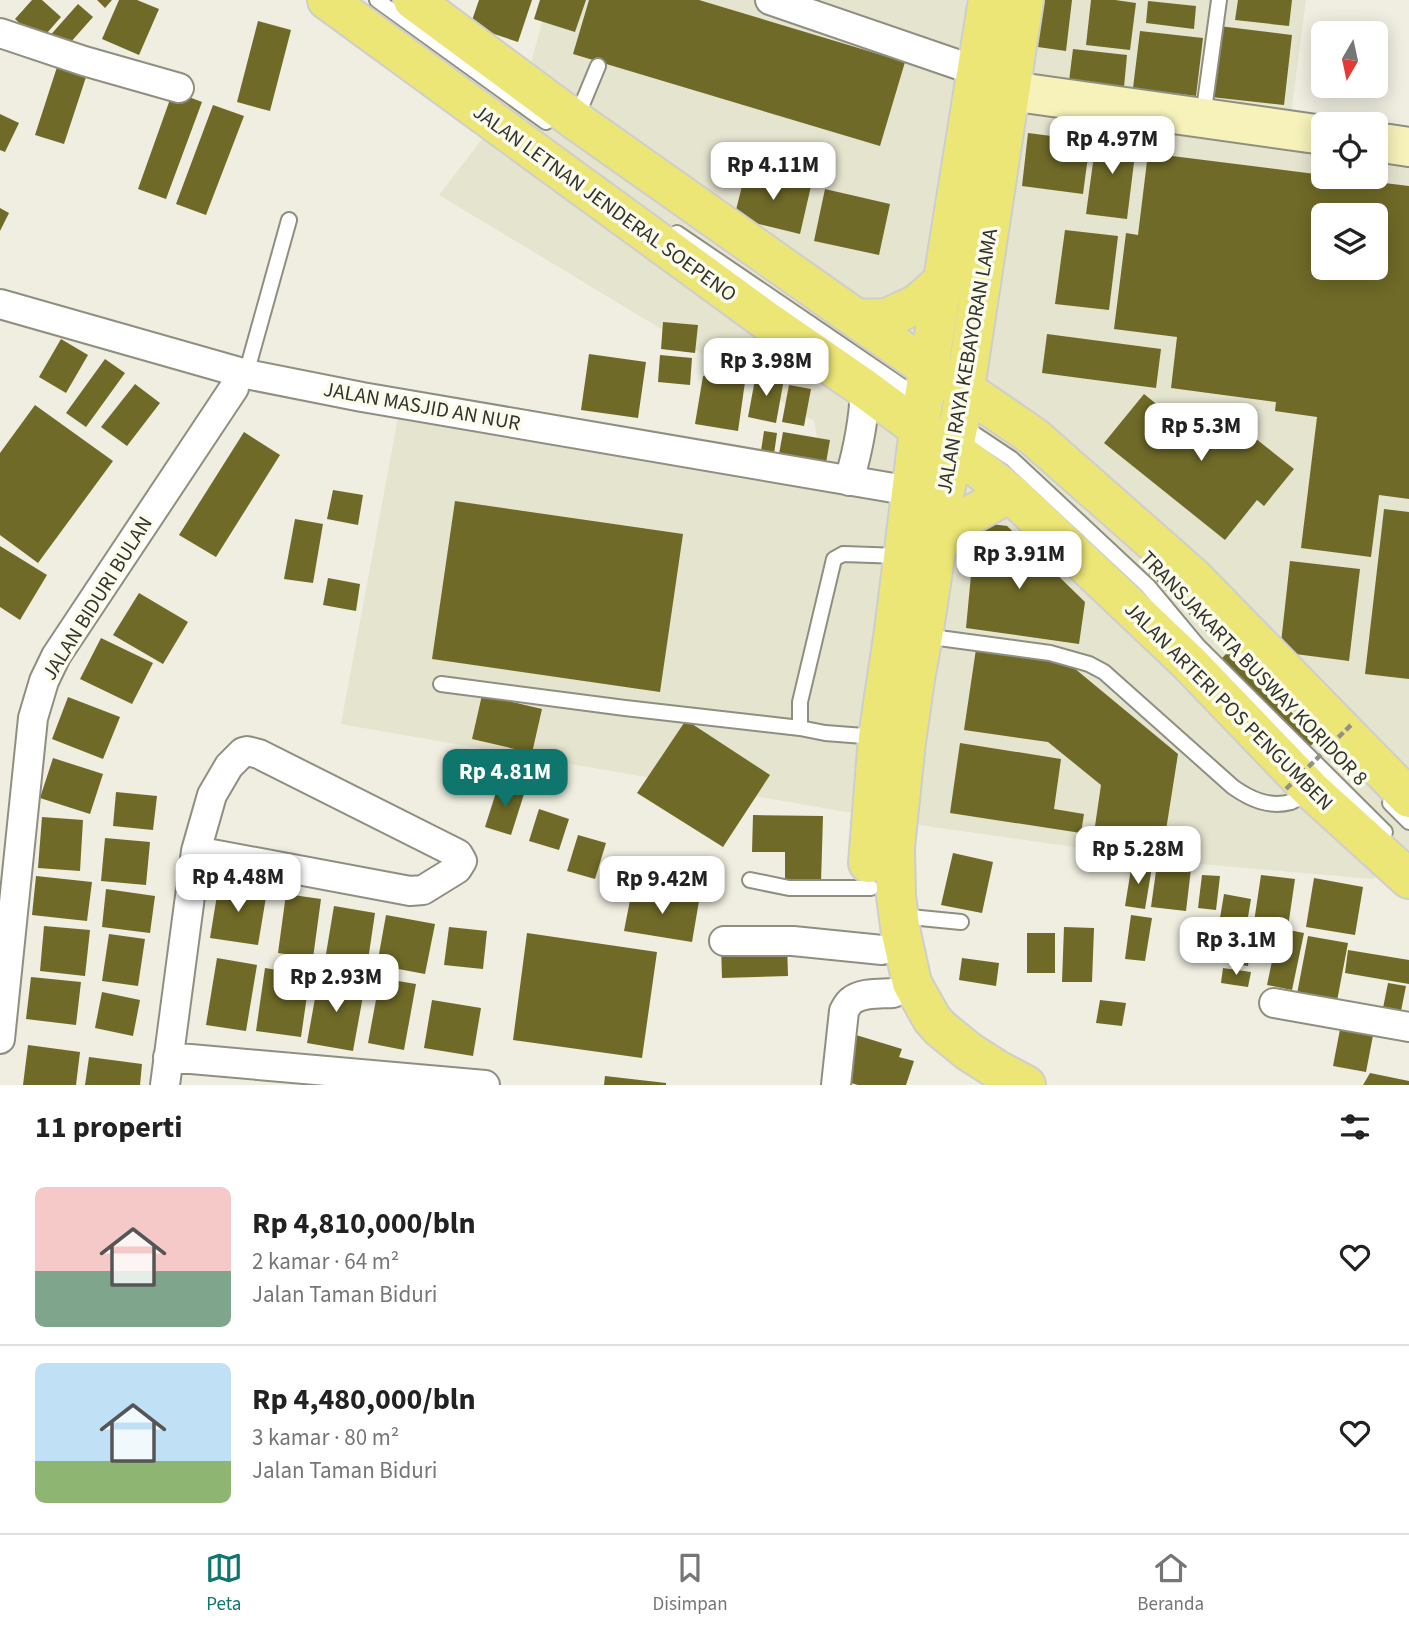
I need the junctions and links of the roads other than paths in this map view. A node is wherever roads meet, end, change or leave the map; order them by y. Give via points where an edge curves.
1 (327, 0) edge
2 (349, 0) edge
3 (377, 0) edge
4 (413, 0) edge
5 (770, 0) edge
6 (988, 0) edge
7 (1024, 0) edge
8 (1219, 0) edge
9 (0, 33) edge
10 (598, 66) dead end
11 (977, 68) junction
12 (179, 88) dead end
13 (1011, 91) junction
14 (485, 98) dead end
15 (1203, 118) junction
16 (569, 127) junction
17 (1311, 133) edge
18 (1388, 144) edge
19 (1409, 147) edge
20 (289, 220) dead end
21 (668, 226) dead end
22 (950, 234) junction
23 (987, 240) junction
24 (942, 282) junction
25 (0, 304) edge
26 (857, 319) junction
27 (240, 381) junction
28 (865, 389) junction
29 (942, 404) junction
30 (849, 481) junction
31 (911, 491) junction
32 (1010, 493) junction
33 (920, 551) junction
34 (1145, 557) dead end
35 (909, 634) junction
36 (441, 684) dead end
37 (1296, 709) dead end
38 (800, 728) junction
39 (892, 740) junction
40 (1298, 789) junction
41 (1394, 796) edge
42 (1409, 822) edge
43 (1392, 840) dead end
44 (196, 851) junction
45 (8, 873) edge
46 (1409, 879) edge
47 (750, 880) dead end
48 (871, 888) junction
49 (899, 916) junction
50 (961, 922) dead end
51 (724, 941) dead end
52 (882, 950) junction
53 (893, 993) junction
54 (1274, 1003) dead end
55 (1409, 1027) edge
56 (0, 1040) edge
57 (168, 1057) junction
58 (165, 1085) edge
59 (485, 1085) edge
60 (836, 1085) edge
61 (981, 1085) edge
62 (1026, 1085) edge

1 - 28 main road, JALAN LETNAN JENDERAL SOEPENO
2 - 14 lane
3 - 16 lane
4 - 16 main road
5 - 11 street
6 - 11 main road, JALAN RAYA KEBAYORAN LAMA
7 - 13 main road, JALAN RAYA KEBAYORAN LAMA
8 - 15 lane
9 - 12 street
10 - 16 lane
11 - 13 street
11 - 22 main road, JALAN RAYA KEBAYORAN LAMA
13 - 15 street
13 - 23 main road, JALAN RAYA KEBAYORAN LAMA
15 - 17 street
16 - 26 main road
18 - 19 street
20 - 27 lane, JALAN BIDURI BULAN
21 - 29 lane, TRANSJAKARTA BUSWAY KORIDOR 8
22 - 23 main road
22 - 24 main road, JALAN RAYA KEBAYORAN LAMA
23 - 29 main road, JALAN RAYA KEBAYORAN LAMA
24 - 26 main road via 917,304 887,317
24 - 29 main road, JALAN RAYA KEBAYORAN LAMA
25 - 27 street, JALAN MASJID AN NUR
26 - 29 main road
27 - 30 street, JALAN MASJID AN NUR via 362,397
27 - 45 street, JALAN BIDURI BULAN via 56,656 44,681 33,718
28 - 29 main road, JALAN LETNAN JENDERAL SOEPENO
28 - 30 street via 862,428
29 - 31 main road, JALAN RAYA KEBAYORAN LAMA
29 - 32 main road, JALAN ARTERI POS PENGUMBEN
29 - 33 main road, JALAN RAYA KEBAYORAN LAMA
29 - 41 main road via 1033,436 1193,577
29 - 43 lane, TRANSJAKARTA BUSWAY KORIDOR 8 via 1012,459 1149,586 1198,646
30 - 31 street, JALAN MASJID AN NUR
31 - 33 main road, JALAN RAYA KEBAYORAN LAMA
32 - 33 main road
32 - 40 main road, JALAN ARTERI POS PENGUMBEN via 1188,662
33 - 35 main road, JALAN RAYA KEBAYORAN LAMA
33 - 38 lane via 843,554 834,559 800,702
34 - 37 lane, TRANSJAKARTA BUSWAY KORIDOR 8
35 - 39 main road, JALAN RAYA KEBAYORAN LAMA
35 - 40 lane via 1050,653 1089,664 1251,799 1293,802
36 - 38 lane
38 - 39 lane
39 - 48 main road, JALAN RAYA KEBAYORAN LAMA via 868,853
39 - 49 main road, JALAN RAYA KEBAYORAN LAMA
40 - 46 main road, JALAN ARTERI POS PENGUMBEN
41 - 42 lane, TRANSJAKARTA BUSWAY KORIDOR 8
44 - 44 street via 219,781 247,751 457,854 462,861 423,890 410,891
44 - 57 street
45 - 56 street, JALAN BIDURI BULAN
47 - 48 lane via 789,888
48 - 52 main road, JALAN RAYA KEBAYORAN LAMA
49 - 50 lane
49 - 62 main road, JALAN RAYA KEBAYORAN LAMA via 912,983 932,1019 968,1051
51 - 52 street via 793,941
52 - 53 main road, JALAN RAYA KEBAYORAN LAMA
53 - 60 street via 850,1001 843,1014
53 - 61 main road, JALAN RAYA KEBAYORAN LAMA via 935,1052
54 - 55 street
57 - 58 street
57 - 59 street

